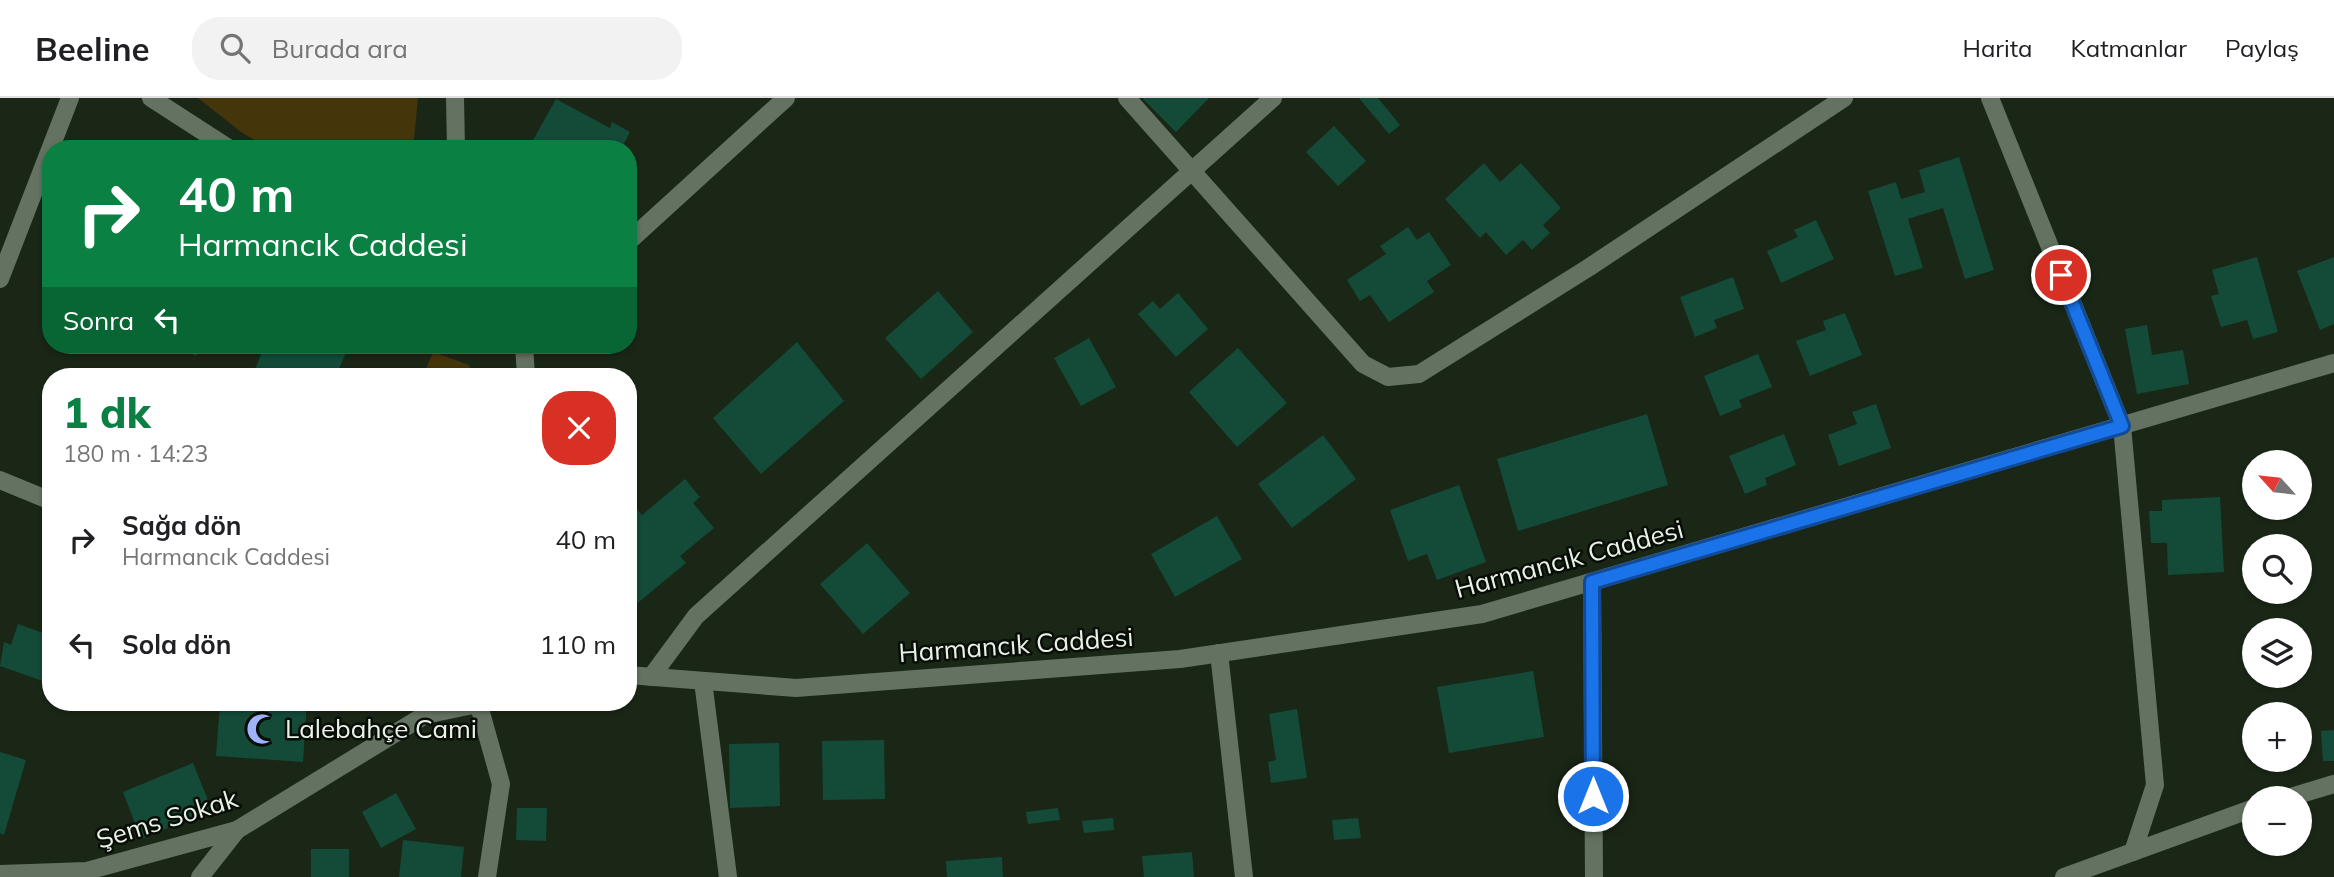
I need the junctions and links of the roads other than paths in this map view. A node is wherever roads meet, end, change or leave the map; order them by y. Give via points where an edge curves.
1 (71, 98) edge
2 (150, 98) edge
3 (455, 98) edge
4 (786, 98) edge
5 (1127, 98) edge
6 (1273, 98) edge
7 (1844, 98) edge
8 (1990, 98) edge
9 (55, 140) edge
10 (216, 140) edge
11 (456, 140) edge
12 (1191, 171) junction
13 (42, 172) edge
14 (637, 234) edge
15 (0, 279) edge
16 (2334, 363) edge
17 (2122, 426) junction
18 (0, 480) edge
19 (42, 497) edge
20 (1592, 582) junction
21 (1219, 653) junction
22 (637, 676) edge
23 (651, 677) junction
24 (704, 681) junction
25 (442, 711) edge
26 (483, 711) edge
27 (2334, 784) edge
28 (2312, 791) edge
29 (2242, 812) edge
30 (237, 830) junction
31 (2133, 852) junction
32 (0, 874) edge
33 (200, 877) edge
34 (487, 877) edge
35 (728, 877) edge
36 (1244, 877) edge
37 (1594, 877) edge
38 (2064, 877) edge

1 - 9 street
2 - 10 street
3 - 11 street
4 - 14 street
5 - 12 street
6 - 12 street
7 - 12 street via 1419,374 1388,377 1363,365
8 - 17 street
12 - 23 street via 696,616
13 - 15 street
16 - 17 street, Harmancık Caddesi
17 - 20 street, Harmancık Caddesi
17 - 31 street via 2155,785
18 - 19 street
20 - 21 street, Harmancık Caddesi via 1482,614
20 - 37 street
21 - 24 street, Harmancık Caddesi via 796,688
21 - 36 street
22 - 23 street, Harmancık Caddesi
23 - 24 street, Harmancık Caddesi
24 - 35 street
25 - 30 street, Şems Sokak via 425,715
26 - 34 street via 501,785
27 - 28 street
29 - 31 street
30 - 32 street, Şems Sokak via 87,871
30 - 33 street
31 - 38 street

